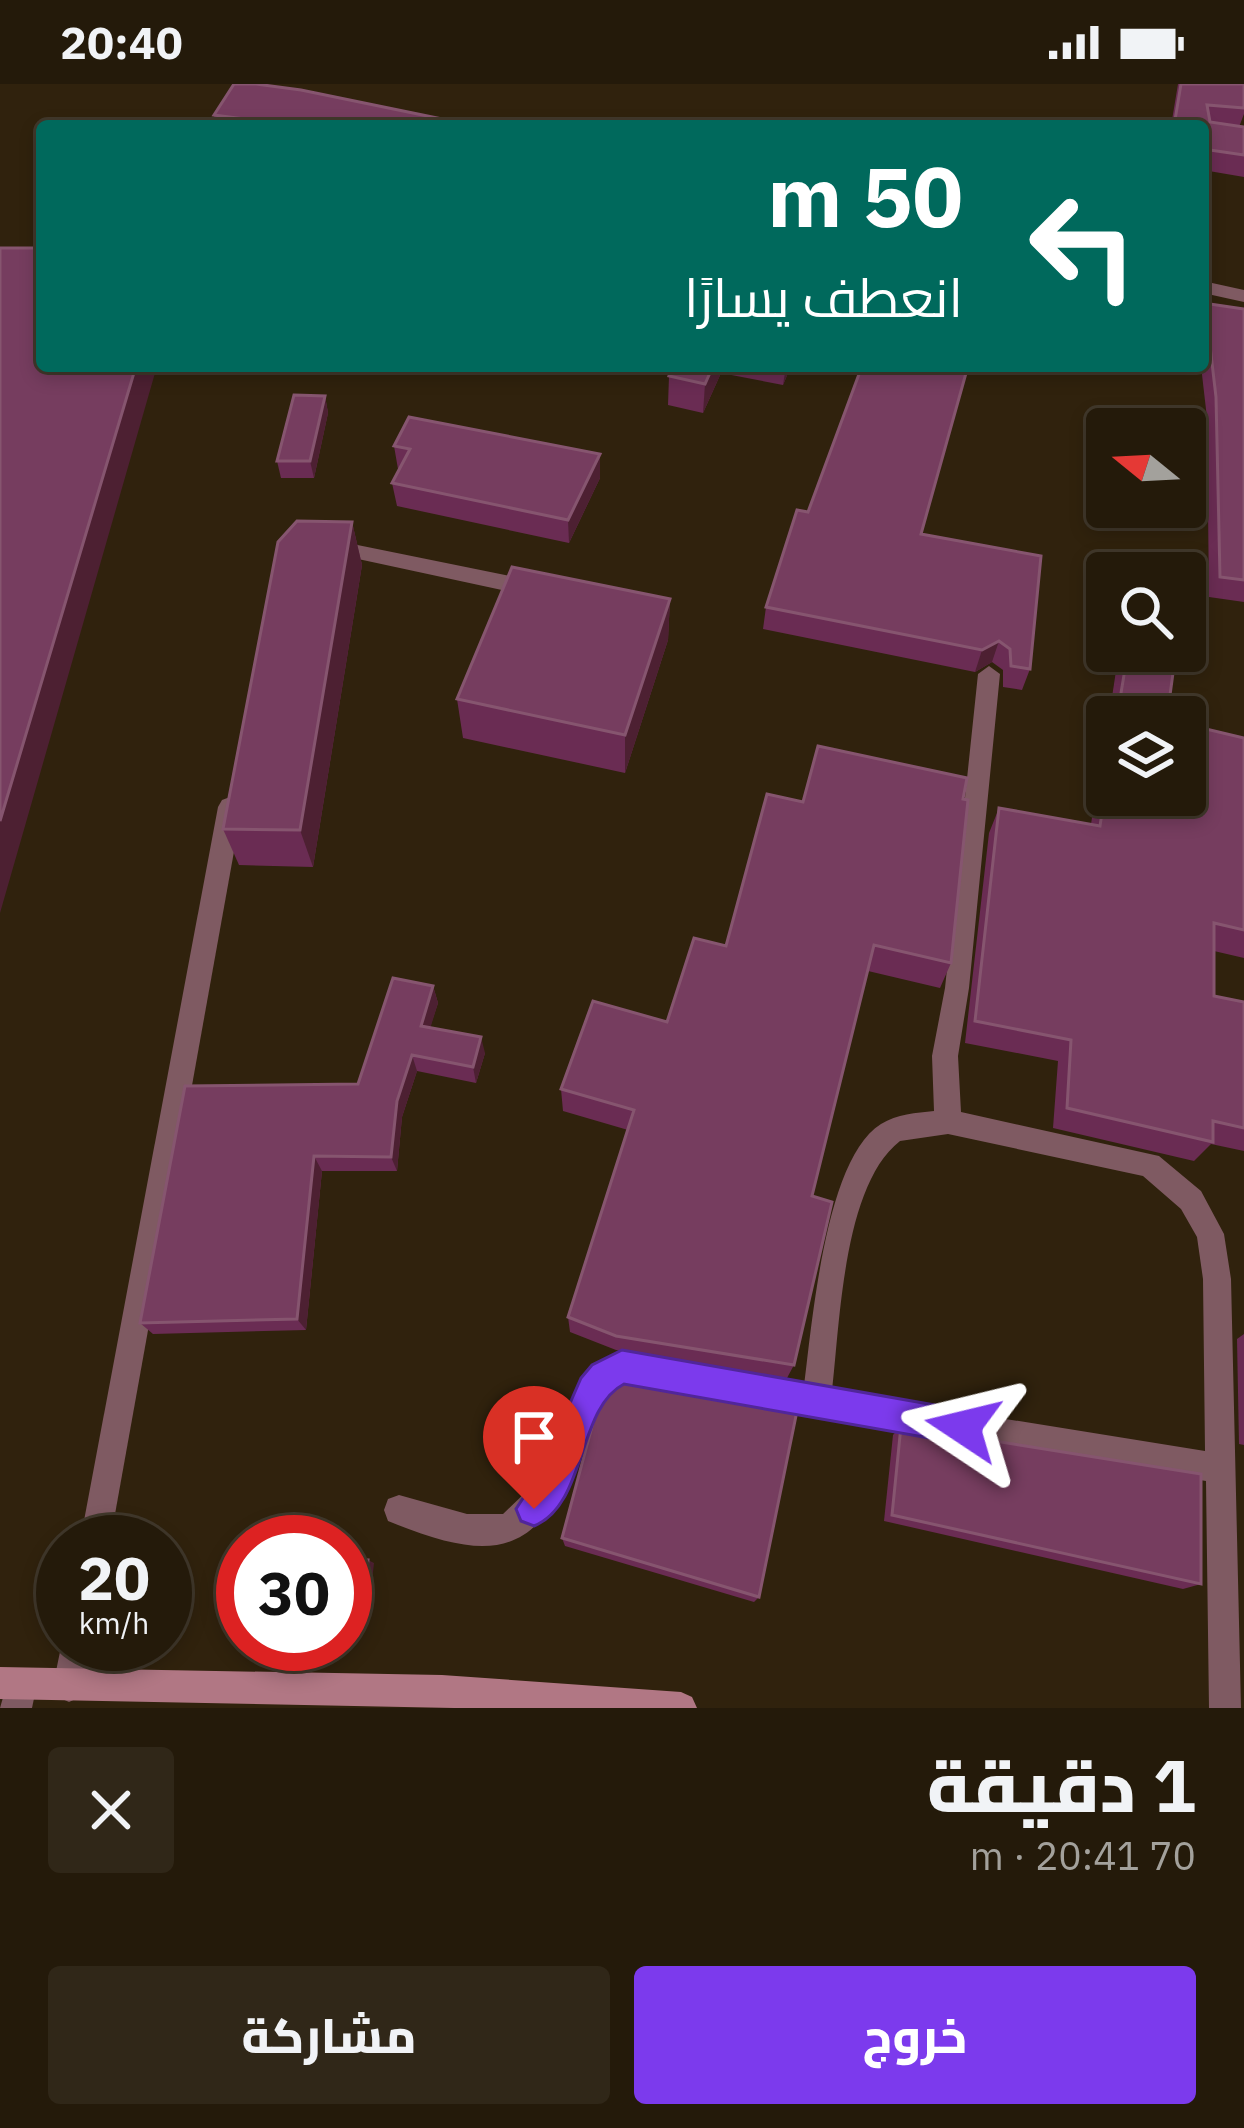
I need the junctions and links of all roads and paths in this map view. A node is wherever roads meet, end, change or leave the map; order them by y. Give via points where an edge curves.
1 (1209, 288) edge
2 (1244, 296) edge
3 (306, 548) edge
4 (558, 594) edge
5 (989, 674) edge
6 (237, 773) edge
7 (948, 1122) junction
8 (816, 1403) junction
9 (1220, 1468) junction
10 (399, 1510) dead end
11 (100, 1515) edge
12 (71, 1671) edge
13 (68, 1686) junction
14 (12, 1692) edge
15 (258, 1698) edge
16 (680, 1708) edge
17 (1225, 1708) edge

1 - 2 street
3 - 4 street via 332,545
5 - 7 street via 945,1056
6 - 11 street
7 - 8 street via 896,1129 859,1176 841,1232
7 - 9 street via 1150,1166 1191,1200 1210,1234 1217,1279
8 - 9 street
8 - 10 street via 622,1367 593,1390 552,1484 514,1527 492,1533
9 - 17 street
12 - 13 street
13 - 14 main road
13 - 15 main road
15 - 16 main road via 442,1691

